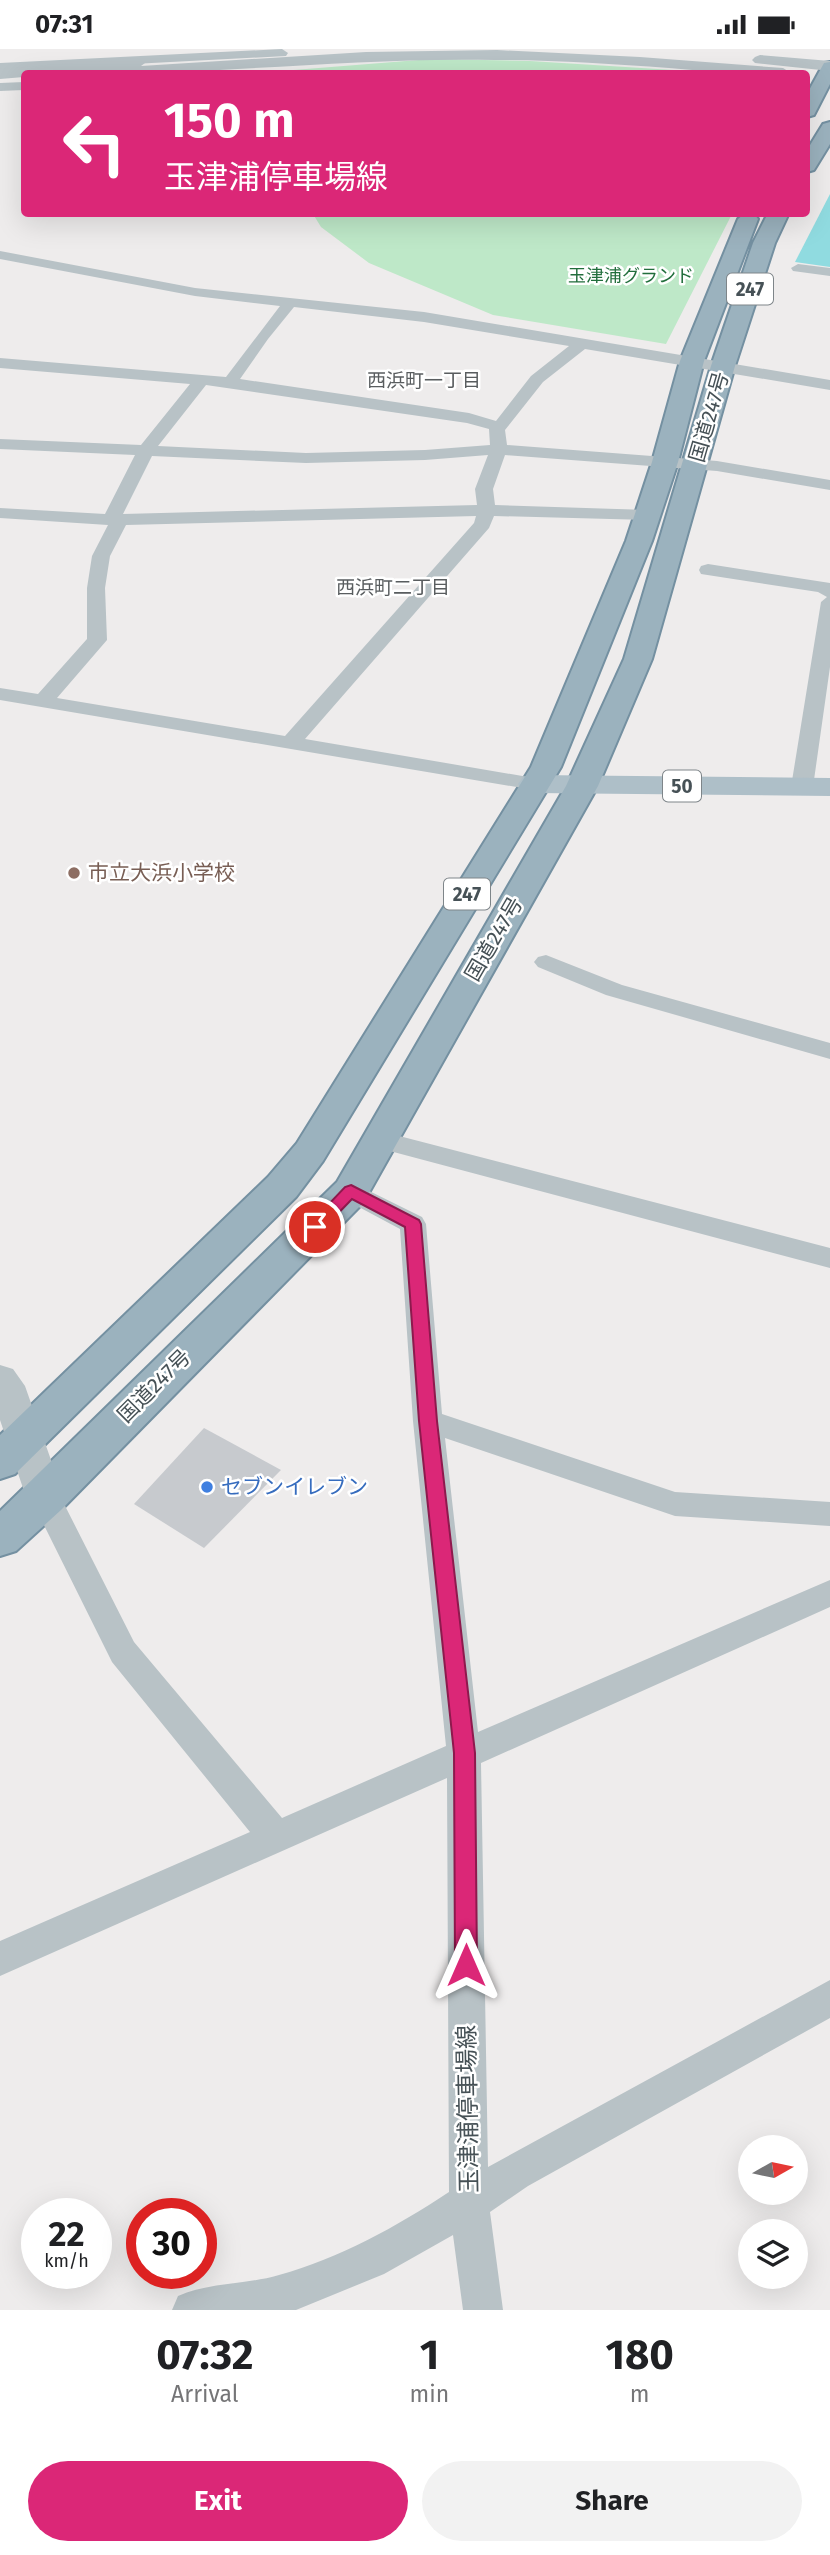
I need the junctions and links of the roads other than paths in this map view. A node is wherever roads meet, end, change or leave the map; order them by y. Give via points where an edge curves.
1 (358, 49) edge
2 (590, 49) edge
3 (282, 53) junction
4 (401, 55) junction
5 (710, 57) edge
6 (0, 67) edge
7 (54, 70) edge
8 (164, 70) edge
9 (228, 70) edge
10 (769, 70) edge
11 (803, 70) edge
12 (21, 72) edge
13 (824, 73) edge
14 (0, 74) edge
15 (21, 80) edge
16 (0, 82) edge
17 (21, 86) edge
18 (0, 87) edge
19 (810, 104) edge
20 (830, 128) edge
21 (810, 161) edge
22 (750, 217) edge
23 (777, 217) edge
24 (0, 255) edge
25 (798, 268) dead end
26 (830, 272) edge
27 (290, 303) junction
28 (582, 343) junction
29 (0, 363) edge
30 (707, 364) junction
31 (201, 380) junction
32 (230, 382) junction
33 (830, 385) edge
34 (499, 427) junction
35 (0, 444) edge
36 (499, 449) junction
37 (145, 452) junction
38 (680, 463) junction
39 (830, 485) edge
40 (487, 510) junction
41 (0, 513) edge
42 (648, 515) junction
43 (74, 519) junction
44 (116, 520) junction
45 (0, 531) edge
46 (708, 570) dead end
47 (830, 592) edge
48 (830, 601) edge
49 (0, 694) edge
50 (43, 701) junction
51 (291, 742) junction
52 (534, 784) junction
53 (582, 786) junction
54 (816, 787) edge
55 (546, 962) dead end
56 (830, 1051) edge
57 (380, 1140) junction
58 (351, 1191) junction
59 (830, 1258) edge
60 (0, 1379) edge
61 (428, 1421) junction
62 (12, 1450) edge
63 (45, 1497) junction
64 (830, 1514) edge
65 (0, 1538) edge
66 (830, 1593) edge
67 (464, 1753) junction
68 (276, 1837) junction
69 (0, 1959) edge
70 (830, 1998) edge
71 (469, 2204) junction
72 (192, 2310) edge
73 (483, 2310) edge

1 - 3 street
2 - 5 street
3 - 6 street
3 - 7 street
4 - 5 street
4 - 8 street
4 - 9 street
5 - 10 street
5 - 11 street
12 - 14 street
13 - 19 highway
15 - 16 street
17 - 18 street
20 - 21 highway
22 - 30 highway, 国道247号 / 247
23 - 30 highway, 国道247号 / 247
24 - 27 street via 195,292
25 - 26 street
27 - 28 street via 424,317
27 - 32 street
28 - 30 street
28 - 34 street via 537,379
29 - 31 street
30 - 33 street
30 - 38 highway, 国道247号 / 247
31 - 32 street
31 - 37 street
32 - 34 street via 469,418
34 - 36 street
35 - 37 street
36 - 37 street via 306,458
36 - 38 street
36 - 40 street via 484,489
37 - 44 street
38 - 39 street
38 - 42 highway, 国道247号 / 247
38 - 53 highway, 国道247号 / 247 via 662,570 638,659
40 - 42 street
40 - 44 street
40 - 51 street via 483,524
41 - 43 street
42 - 52 highway, 国道247号 / 247 via 546,767
43 - 44 street
43 - 45 street
44 - 50 street via 101,556 96,587 97,640
46 - 47 street via 824,587
48 - 54 street
49 - 50 street
50 - 51 street
51 - 52 street
52 - 53 main road, 50
52 - 62 highway, 国道247号 / 247 via 310,1152 282,1187
53 - 54 main road, 50
53 - 57 highway, 国道247号 / 247
55 - 56 street via 614,991
57 - 58 highway, 国道247号 / 247
57 - 59 street
58 - 61 street, 玉津浦停車場線 via 413,1224
58 - 63 highway, 国道247号 / 247
60 - 62 street via 7,1387
61 - 64 street via 675,1504
61 - 67 street, 玉津浦停車場線
62 - 63 street
63 - 65 highway, 国道247号 / 247
63 - 68 street via 123,1652
66 - 67 street
67 - 68 street
67 - 71 street, 玉津浦停車場線
68 - 69 street
70 - 71 street via 514,2172
71 - 72 street via 354,2267 276,2296
71 - 73 street, 玉津浦停車場線

